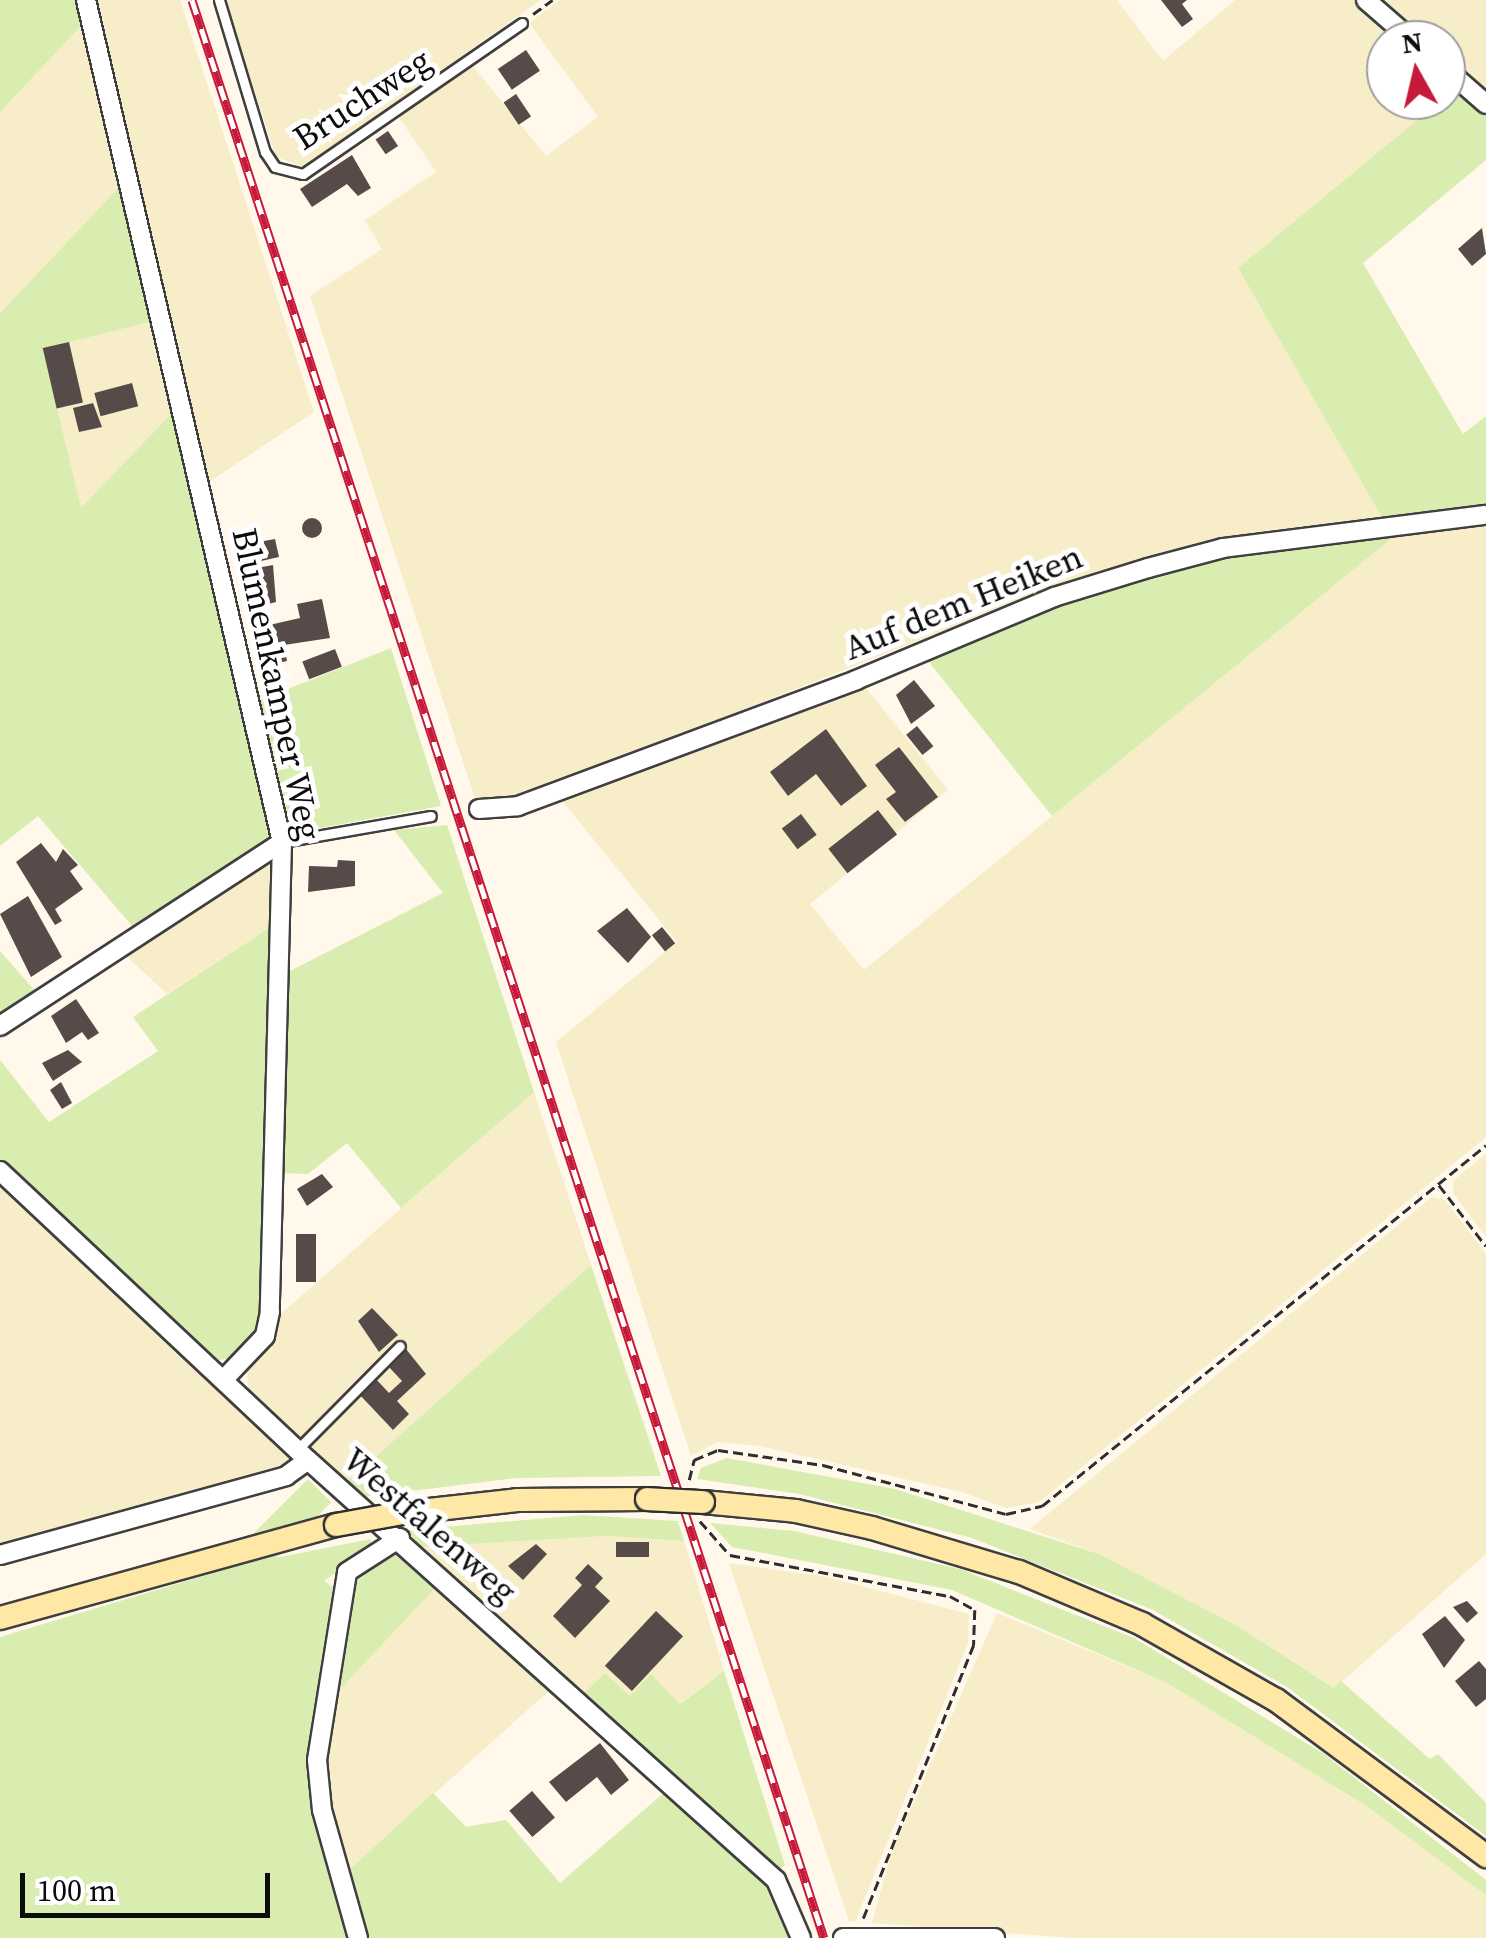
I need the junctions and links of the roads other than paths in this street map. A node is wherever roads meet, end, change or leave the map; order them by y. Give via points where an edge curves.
1 (86, 0) edge
2 (219, 0) edge
3 (1366, 0) edge
4 (1389, 20) edge
5 (522, 23) road end
6 (1466, 86) edge
7 (1486, 104) edge
8 (1486, 515) edge
9 (479, 809) dead end
10 (432, 816) dead end
11 (282, 842) junction
12 (0, 1026) edge
13 (0, 1171) edge
14 (400, 1346) dead end
15 (224, 1379) junction
16 (302, 1455) junction
17 (400, 1538) junction
18 (0, 1556) edge
19 (0, 1618) edge
20 (1486, 1856) edge
21 (938, 1936) edge
22 (851, 1937) edge
23 (358, 1938) edge
24 (801, 1938) edge
25 (995, 1938) edge

1 - 11 street, Blumenkamper Weg
2 - 5 lane, Bruchweg via 265,152 276,167 302,174
3 - 4 street
6 - 7 street
8 - 9 street, Auf dem Heiken via 1223,548 1148,568 1054,597 856,680 518,806
10 - 11 lane
11 - 12 street
11 - 15 street, Blumenkamper Weg via 270,1312 264,1336
13 - 15 street, Westfalenweg
14 - 16 lane
15 - 16 street, Westfalenweg
16 - 17 street, Westfalenweg
16 - 18 street via 286,1476
17 - 23 street via 347,1572 317,1760 322,1810
17 - 24 street, Westfalenweg via 776,1880
19 - 20 main road, bridge via 336,1525 402,1513 517,1500 647,1499 834,1520 1019,1572 1216,1664 1337,1742
21 - 22 street
21 - 25 street

